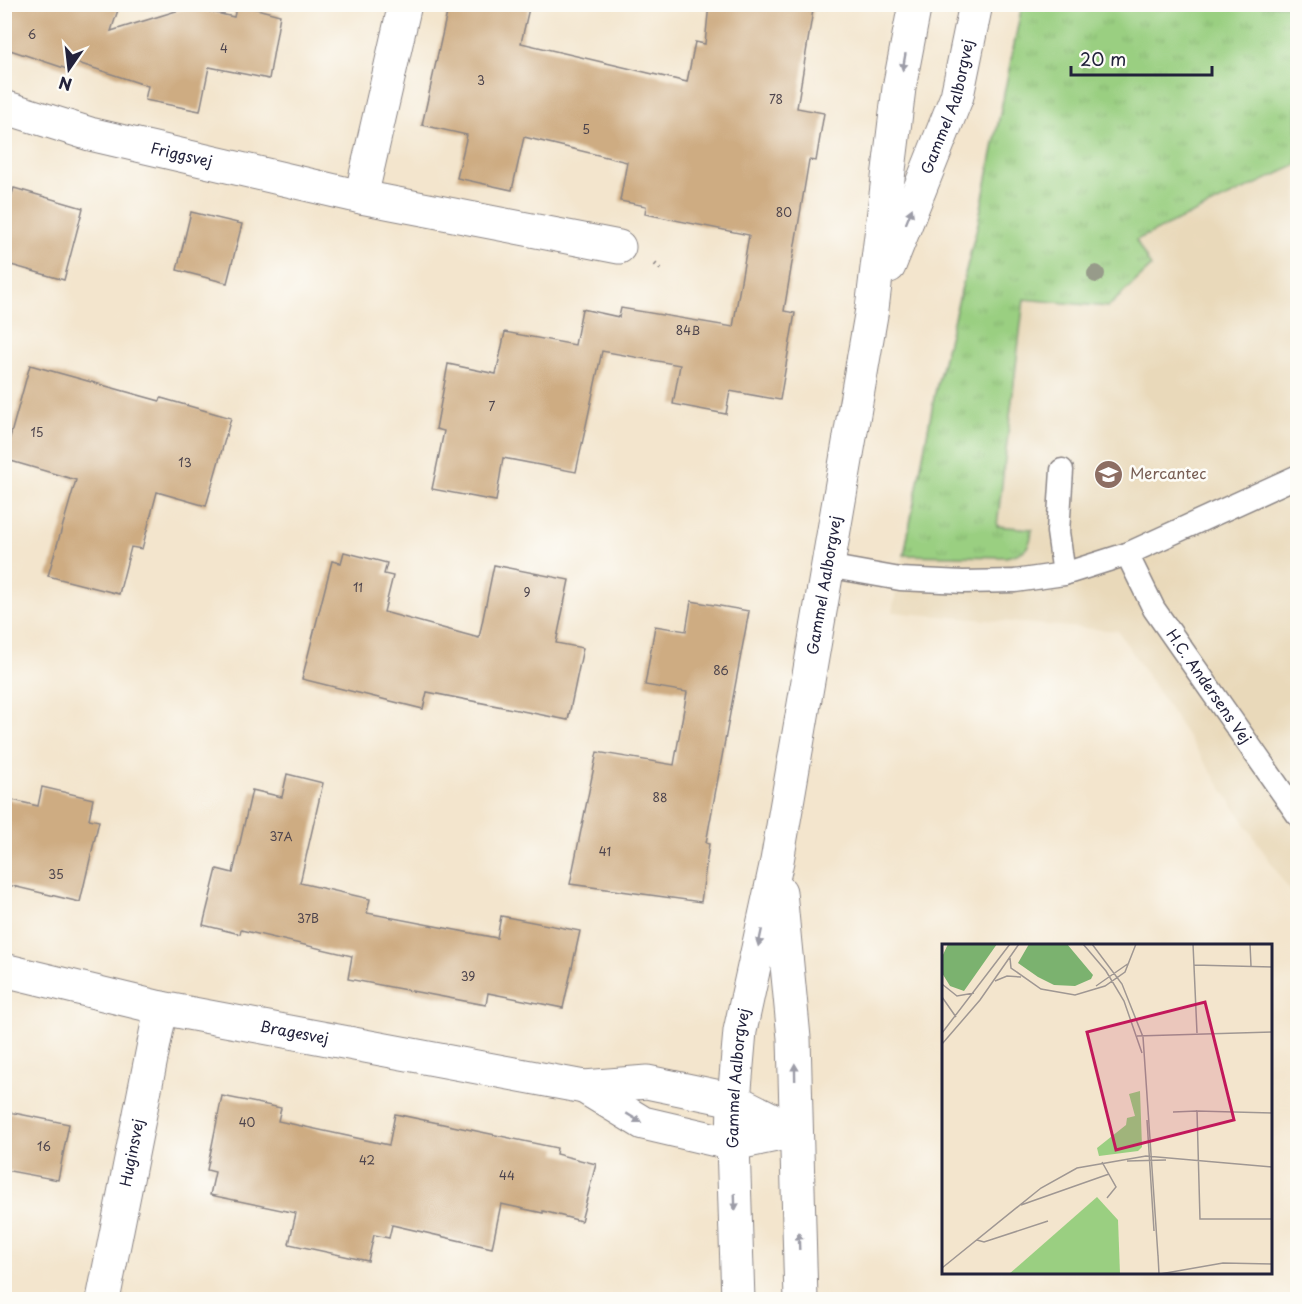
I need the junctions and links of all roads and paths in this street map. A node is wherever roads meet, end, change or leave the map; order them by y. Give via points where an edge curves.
1 (405, 4) edge
2 (915, 4) edge
3 (976, 4) edge
4 (4, 107) edge
5 (361, 196) junction
6 (619, 247) dead end
7 (872, 309) junction
8 (1062, 470) dead end
9 (1298, 476) edge
10 (1127, 554) junction
11 (827, 566) junction
12 (1064, 574) junction
13 (1298, 815) edge
14 (777, 861) junction
15 (4, 970) edge
16 (161, 1008) junction
17 (584, 1087) junction
18 (734, 1100) junction
19 (795, 1131) junction
20 (733, 1144) junction
21 (103, 1299) edge
22 (738, 1299) edge
23 (801, 1299) edge

1 - 5 street
2 -> 7 street, Gammel Aalborgvej via 899,88
7 -> 3 street, Gammel Aalborgvej via 957,96
4 - 5 street, Friggsvej via 90,134
5 - 6 street, Friggsvej
7 - 11 street, Gammel Aalborgvej
8 - 12 lane via 1058,532
9 - 10 lane
10 - 12 lane
10 - 13 lane, H.C. Andersens Vej via 1154,609
11 - 12 lane via 900,579 963,582 1016,581
11 - 14 street, Gammel Aalborgvej
14 -> 18 street, Gammel Aalborgvej via 740,1030
19 -> 14 street, Gammel Aalborgvej via 794,1038
15 - 16 street, Bragesvej
16 - 17 street, Bragesvej
16 - 21 street, Huginsvej
17 - 18 street, Bragesvej via 648,1082
17 -> 20 street, Bragesvej via 643,1123
18 - 19 street, Bragesvej
18 - 20 street, Gammel Aalborgvej
19 - 20 street, Bragesvej
23 -> 19 street, Gammel Aalborgvej
20 -> 22 street, Gammel Aalborgvej

